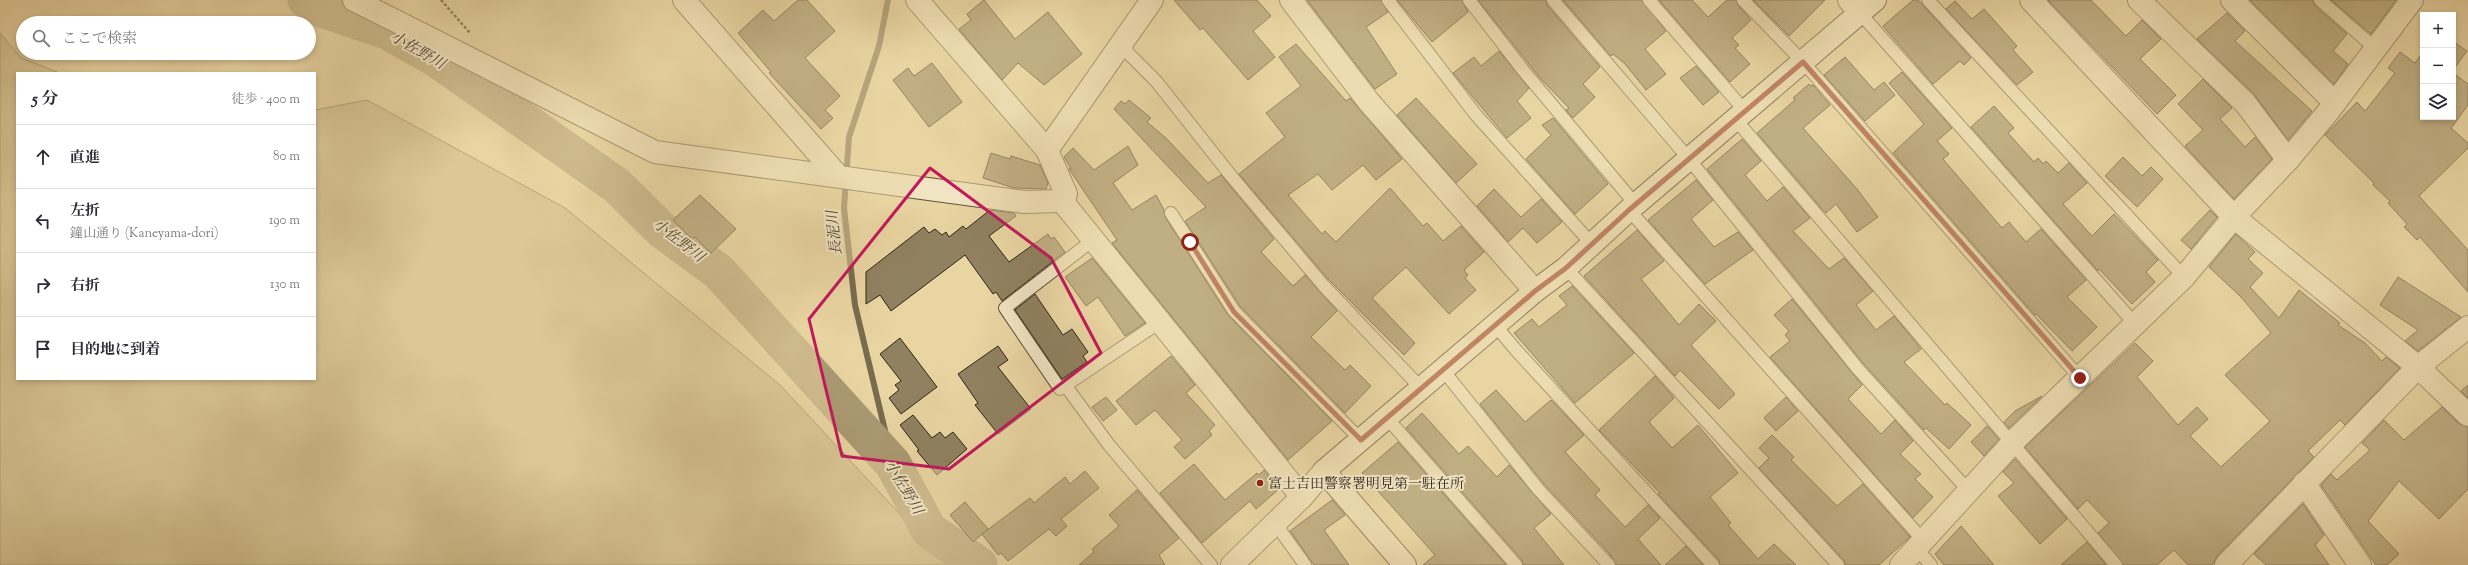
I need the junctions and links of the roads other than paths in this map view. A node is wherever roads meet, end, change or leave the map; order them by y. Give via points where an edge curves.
1 (354, 0) edge
2 (684, 0) edge
3 (917, 0) edge
4 (1152, 0) edge
5 (1291, 0) edge
6 (1388, 0) edge
7 (1469, 0) edge
8 (1553, 0) edge
9 (1649, 0) edge
10 (1743, 0) edge
11 (1928, 0) edge
12 (2031, 0) edge
13 (2139, 0) edge
14 (2232, 0) edge
15 (2320, 0) edge
16 (2412, 0) edge
17 (1861, 4) edge
18 (1121, 46) junction
19 (2376, 49) junction
20 (1803, 62) junction
21 (2335, 103) junction
22 (1741, 115) junction
23 (1047, 150) junction
24 (1689, 159) junction
25 (2288, 160) junction
26 (838, 176) junction
27 (1062, 201) junction
28 (1632, 207) junction
29 (1171, 213) dead end
30 (2234, 217) junction
31 (1093, 240) junction
32 (1591, 243) junction
33 (1566, 268) junction
34 (2184, 277) junction
35 (1535, 291) junction
36 (1160, 322) junction
37 (2135, 324) junction
38 (1495, 325) junction
39 (2468, 327) edge
40 (2418, 367) junction
41 (1443, 370) junction
42 (2080, 378) junction
43 (1068, 385) junction
44 (1421, 388) junction
45 (2468, 415) edge
46 (1387, 418) junction
47 (1361, 440) junction
48 (2012, 444) junction
49 (1324, 471) junction
50 (2304, 483) junction
51 (1969, 491) junction
52 (1302, 497) junction
53 (1275, 523) junction
54 (1920, 544) junction
55 (1211, 565) edge
56 (1232, 565) edge
57 (1305, 565) edge
58 (1405, 565) edge
59 (1516, 565) edge
60 (1609, 565) edge
61 (1713, 565) edge
62 (1838, 565) edge
63 (1901, 565) edge
64 (1931, 565) edge
65 (2116, 565) edge
66 (2226, 565) edge
67 (2360, 565) edge

1 - 26 street via 655,152
2 - 26 street
3 - 23 street
4 - 18 street
5 - 35 street via 1369,102
6 - 32 lane via 1476,116
7 - 28 lane
8 - 24 lane
9 - 22 lane
10 - 20 lane
11 - 34 lane
12 - 30 street
13 - 25 street via 2245,104
14 - 21 street
15 - 19 lane
16 - 19 street
17 - 20 street
17 - 37 lane
18 - 23 street
18 - 44 lane via 1156,81 1232,177 1323,285
19 - 21 street
20 - 22 street
20 - 42 lane
21 - 25 street
22 - 24 street
22 - 48 lane
23 - 27 street via 1066,194
24 - 28 street
24 - 51 lane via 1858,369
25 - 30 street
26 - 27 street via 1024,202
27 - 31 street
28 - 32 street
28 - 54 lane
29 - 47 lane via 1234,312
30 - 34 street
30 - 40 street
31 - 36 street
31 - 43 lane via 1005,308 1060,389
32 - 33 street
33 - 35 street
33 - 62 lane
34 - 37 street
35 - 38 street
36 - 43 lane
36 - 52 street
37 - 42 street
38 - 41 street
38 - 61 lane
39 - 40 street
40 - 45 street
40 - 50 street
41 - 44 street
41 - 60 lane via 1538,489
42 - 48 street
43 - 55 lane via 1068,389 1110,445
44 - 46 street
46 - 47 street
46 - 59 lane
47 - 49 street
48 - 51 street
48 - 65 lane
49 - 52 street
49 - 58 street
50 - 66 street
50 - 67 street
51 - 54 street
52 - 53 street
53 - 56 street
53 - 57 lane
54 - 63 street
54 - 64 lane

